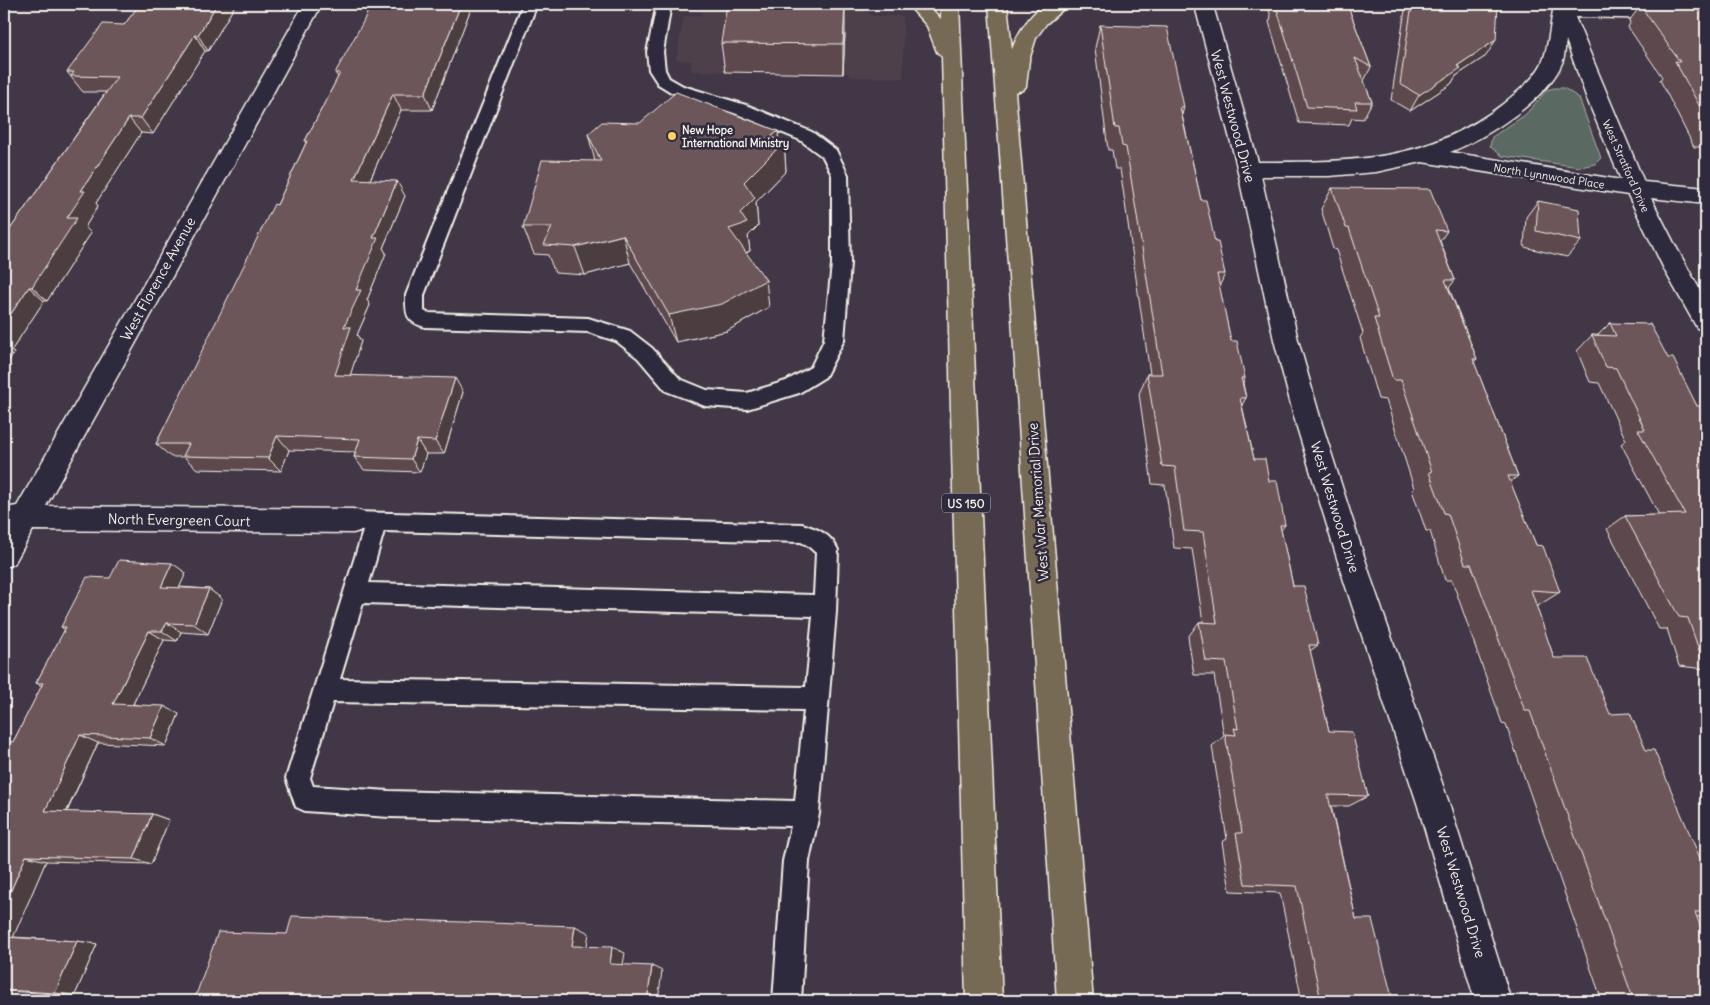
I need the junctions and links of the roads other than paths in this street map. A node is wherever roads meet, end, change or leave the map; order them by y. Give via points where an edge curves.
1 (313, 4) edge
2 (530, 4) edge
3 (664, 4) edge
4 (916, 4) edge
5 (950, 4) edge
6 (998, 4) edge
7 (1060, 4) edge
8 (1204, 6) dead end
9 (1561, 8) edge
10 (1706, 14) edge
11 (955, 130) junction
12 (1422, 155) junction
13 (1248, 169) junction
14 (1635, 189) junction
15 (1706, 196) edge
16 (1014, 210) junction
17 (1706, 321) edge
18 (14, 518) edge
19 (364, 522) junction
20 (4, 555) edge
21 (354, 593) junction
22 (825, 606) junction
23 (325, 690) junction
24 (817, 699) junction
25 (806, 814) junction
26 (787, 1001) edge
27 (984, 1001) edge
28 (1075, 1001) edge
29 (1493, 1001) edge

1 - 18 street, West Florence Avenue
2 - 3 lane via 415,295 415,314 425,320 588,325 623,336 645,353 673,385 705,398 747,401 792,387 818,372 834,340 842,264 840,175 830,154 806,136 663,81 654,52
4 - 11 highway via 934,22 947,48
5 - 11 highway, US 150
6 - 16 highway, West War Memorial Drive
7 - 16 highway via 1032,28 1018,62
8 - 13 street, West Westwood Drive
9 - 10 street
9 - 12 street, North Lynnwood Place via 1561,29 1555,40 1554,57 1549,70 1534,89 1476,132
9 - 14 street, West Stratford Drive
11 - 27 highway, US 150
12 - 13 street, North Lynnwood Place via 1346,168
12 - 14 street, North Lynnwood Place
13 - 29 street, West Westwood Drive via 1282,325 1308,424 1434,806
14 - 15 street, North Lynnwood Place
14 - 17 street, West Stratford Drive
16 - 28 highway, West War Memorial Drive
18 - 19 street, North Evergreen Court
18 - 20 street, West Florence Avenue
19 - 21 lane
19 - 22 lane via 802,533 816,538 827,550
21 - 22 lane
21 - 23 lane
22 - 24 lane
23 - 24 lane
23 - 25 lane via 298,778 305,798 389,804
24 - 25 lane
25 - 26 lane via 796,861

